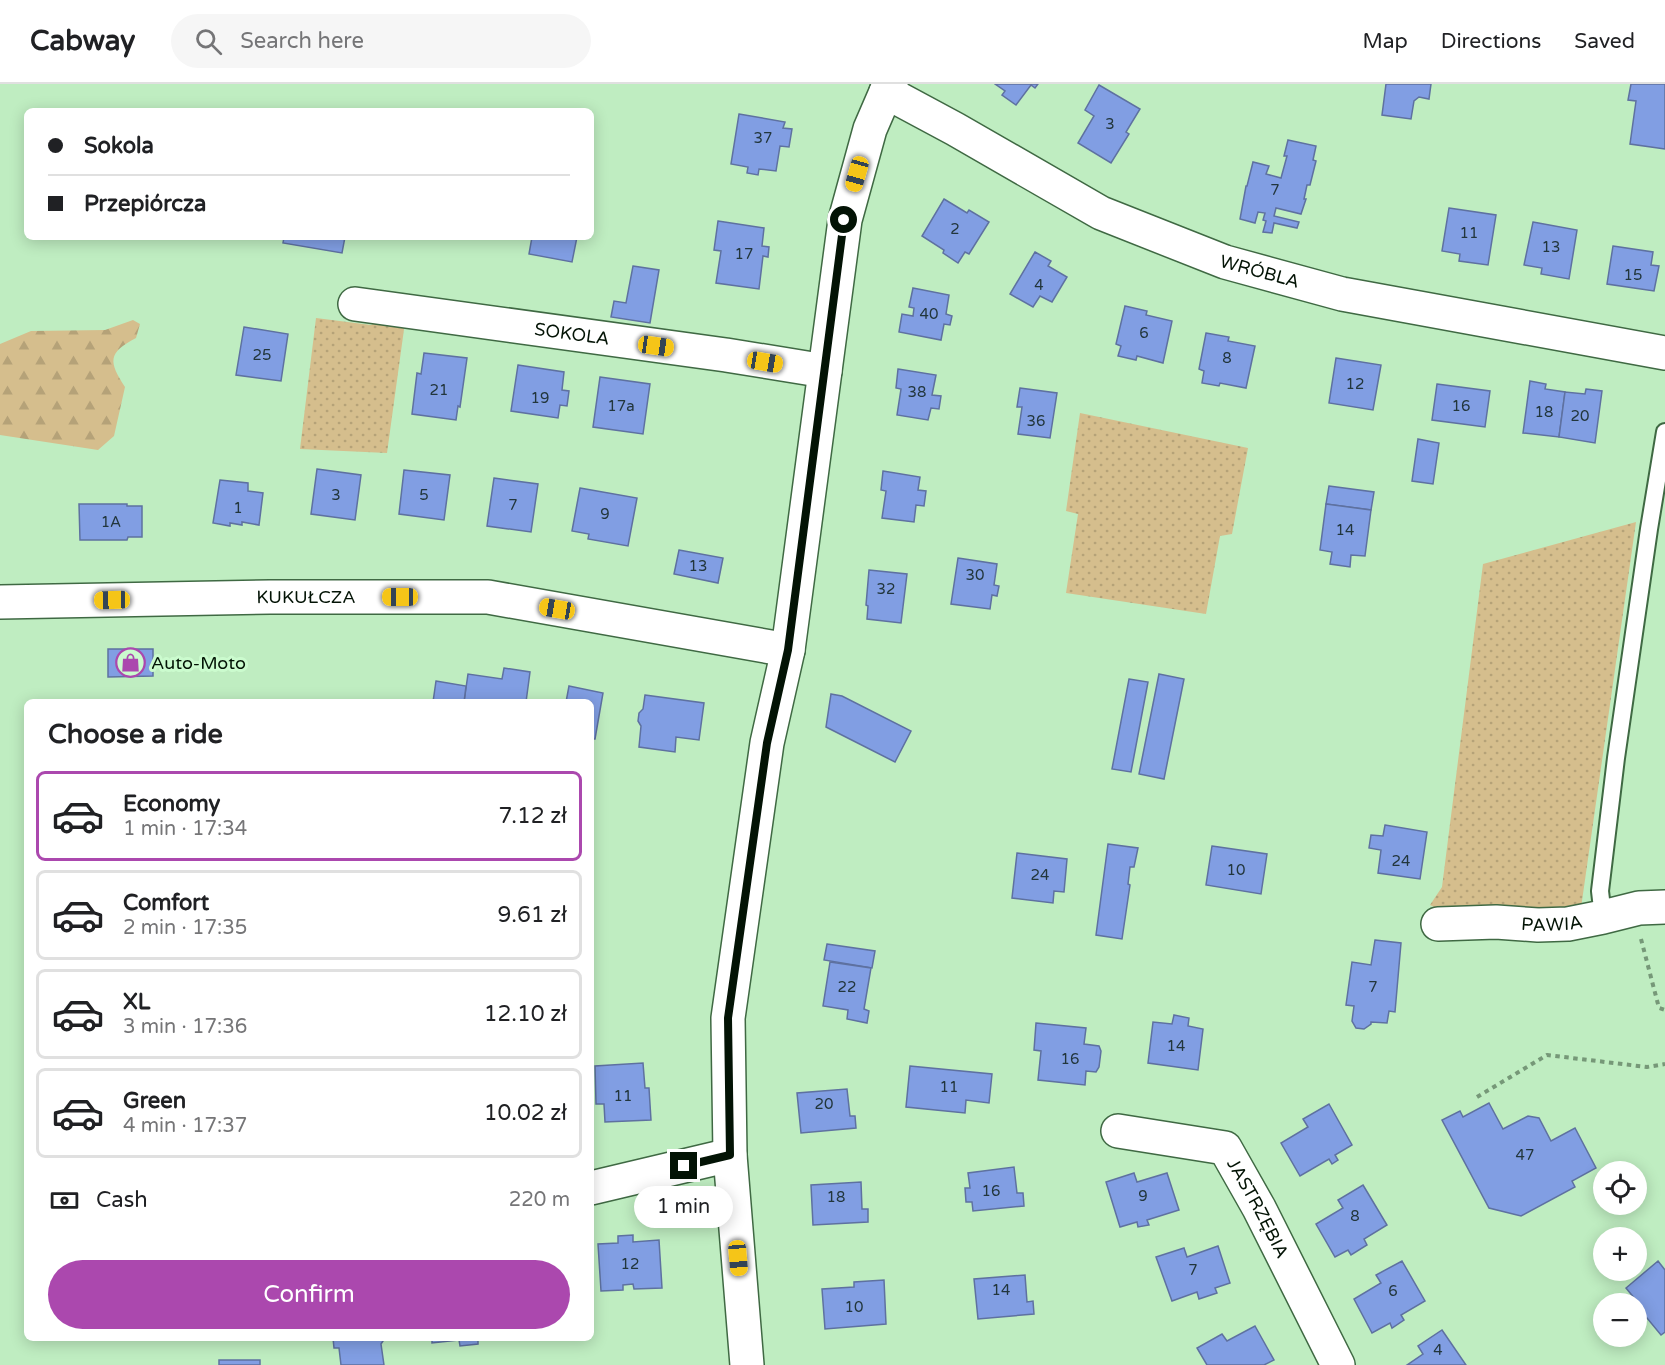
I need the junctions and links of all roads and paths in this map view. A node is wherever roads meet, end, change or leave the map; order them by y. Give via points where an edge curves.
1 (889, 88) edge
2 (355, 304) dead end
3 (1665, 353) edge
4 (825, 371) junction
5 (1665, 432) edge
6 (0, 602) edge
7 (788, 650) junction
8 (1652, 907) edge
9 (1603, 917) junction
10 (1438, 924) dead end
11 (1665, 1010) edge
12 (1665, 1064) edge
13 (1477, 1097) dead end
14 (1118, 1131) dead end
15 (730, 1155) junction
16 (594, 1187) edge
17 (747, 1365) edge
18 (1338, 1365) edge

1 - 3 street, WRÓBLA via 1101,213 1225,262 1341,294
1 - 4 street via 870,129 844,220
2 - 4 street, SOKOLA
4 - 7 street
5 - 9 lane via 1612,791 1600,891
6 - 7 street, KUKUŁCZA via 488,597
7 - 15 street via 767,743 728,1018
8 - 9 street, PAWIA
8 - 11 path via 1641,939 1659,1008
9 - 10 street, PAWIA via 1568,924
12 - 13 path via 1647,1067 1547,1055
14 - 18 street, JASTRZĘBIA via 1225,1148
15 - 16 street
15 - 17 street

